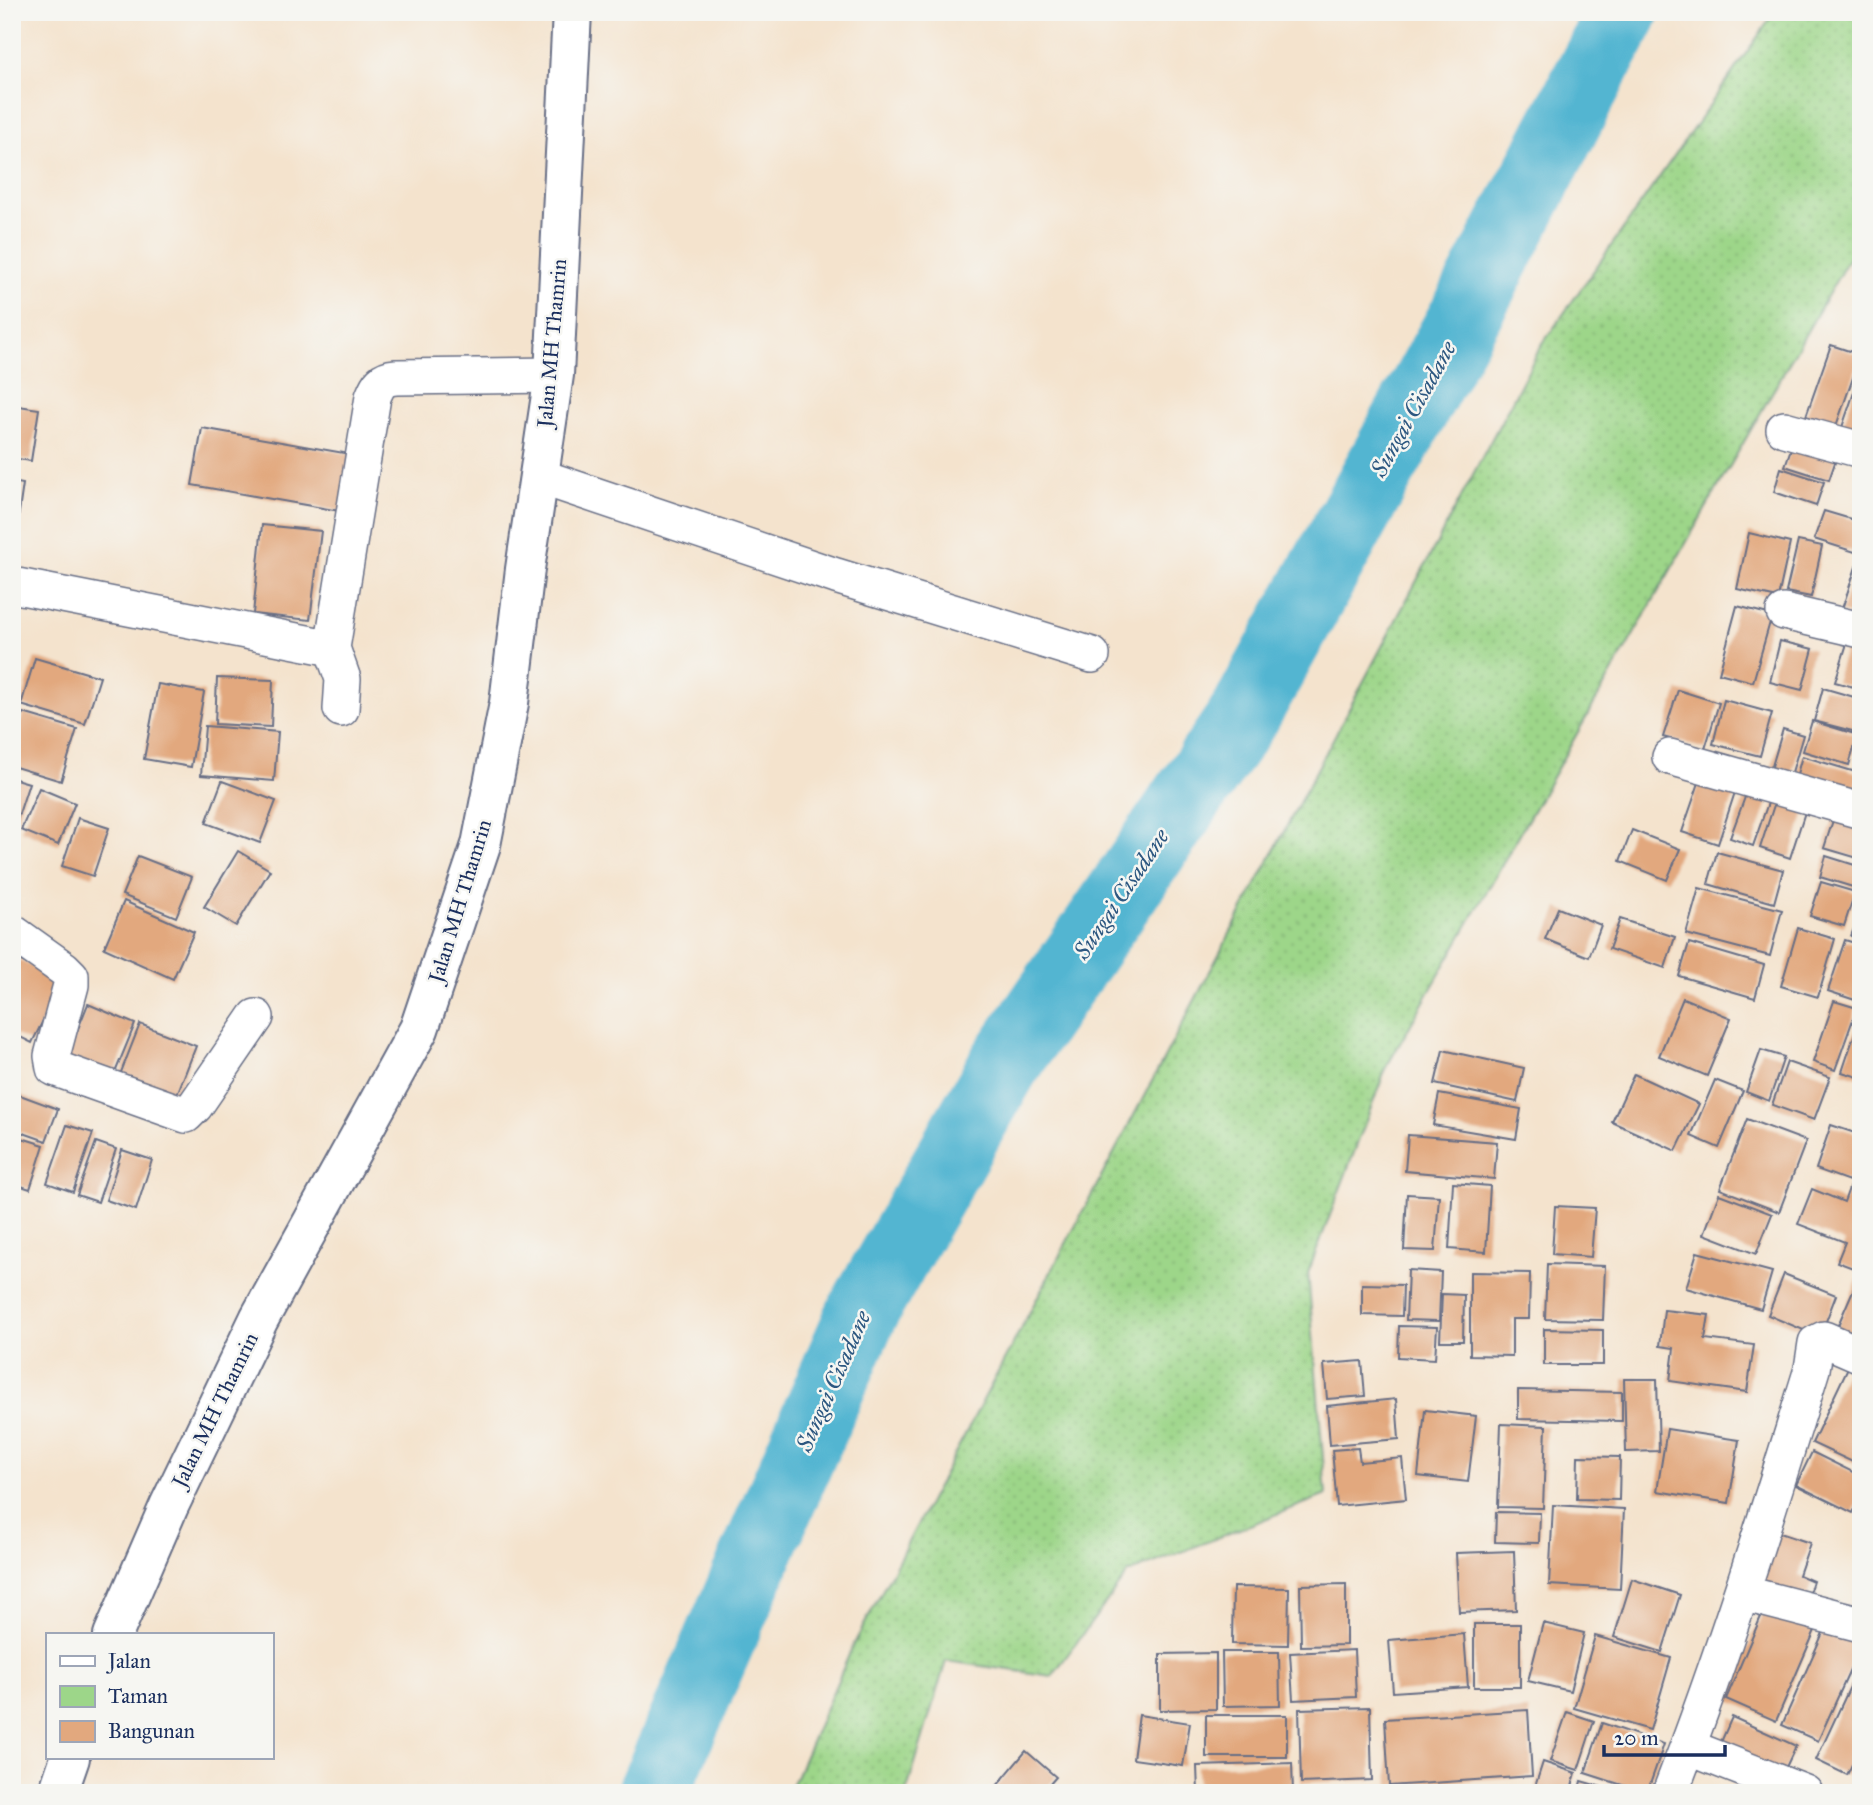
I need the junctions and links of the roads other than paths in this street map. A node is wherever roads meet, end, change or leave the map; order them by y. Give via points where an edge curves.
1 (572, 12) edge
2 (554, 375) junction
3 (1784, 429) dead end
4 (1861, 450) edge
5 (538, 476) junction
6 (12, 585) edge
7 (1784, 612) dead end
8 (1861, 630) edge
9 (332, 648) junction
10 (1092, 655) dead end
11 (341, 709) dead end
12 (1670, 757) dead end
13 (1861, 811) edge
14 (12, 932) edge
15 (256, 1017) dead end
16 (1861, 1355) edge
17 (1742, 1593) junction
18 (1861, 1625) edge
19 (114, 1633) edge
20 (1688, 1747) junction
21 (70, 1759) edge
22 (58, 1793) edge
23 (1670, 1793) edge
24 (1805, 1793) edge

1 - 2 street, Jalan MH Thamrin
2 - 5 street, Jalan MH Thamrin
2 - 9 street via 396,377 377,385
3 - 4 street
5 - 10 street via 836,576
5 - 19 street, Jalan MH Thamrin via 509,703 481,845 419,1029 259,1319
6 - 9 street
7 - 8 street
9 - 11 street via 343,679
12 - 13 street
14 - 15 street via 71,976 52,1056 54,1068 186,1115
16 - 17 street via 1824,1339 1816,1343 1812,1369
17 - 18 street
17 - 20 street
20 - 23 street
20 - 24 street
21 - 22 street

